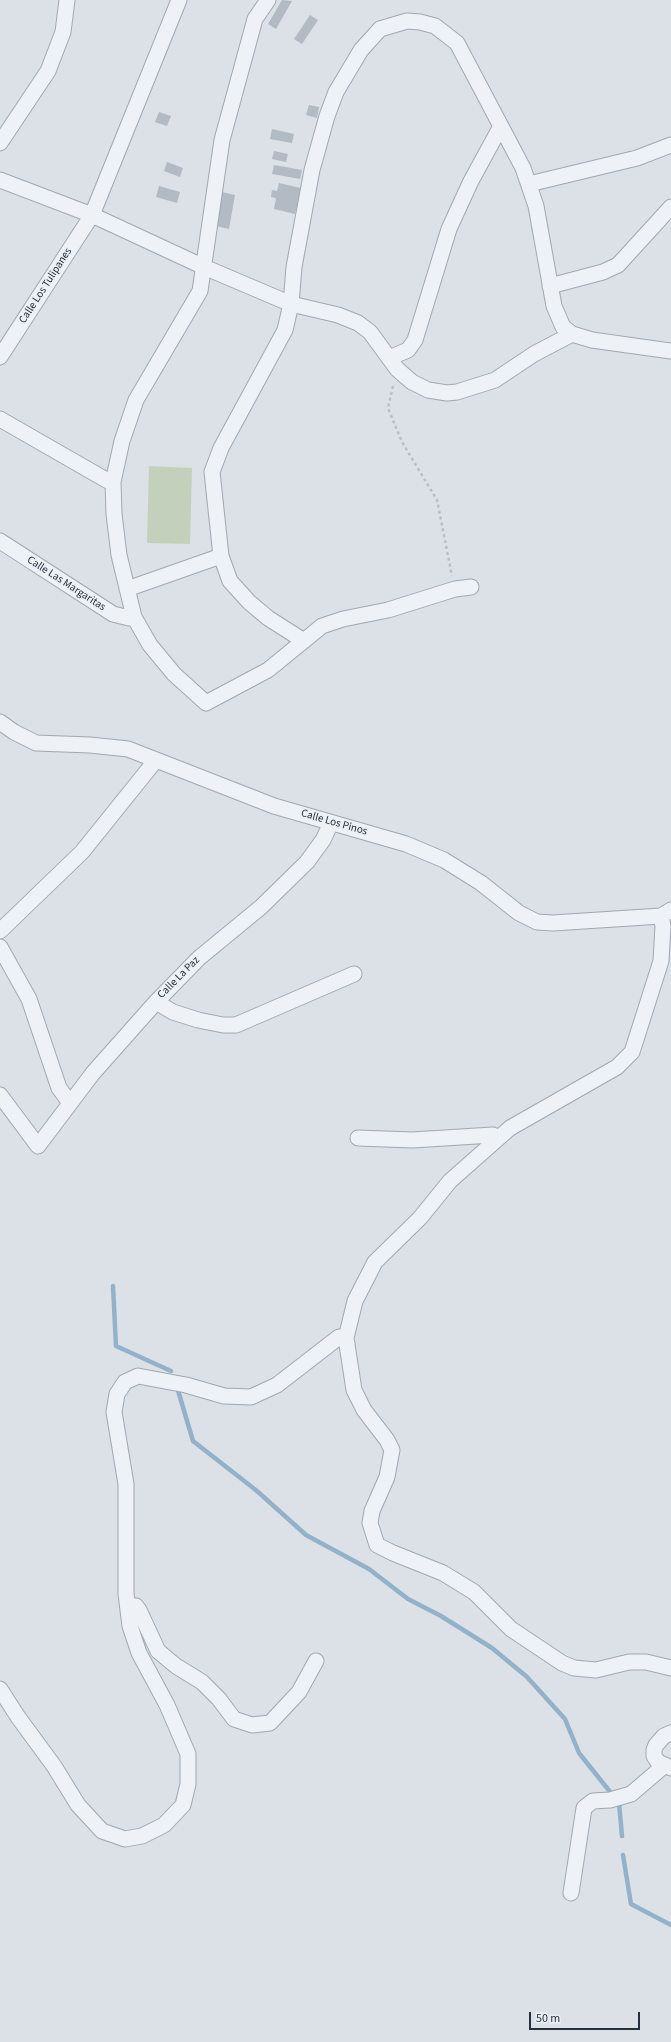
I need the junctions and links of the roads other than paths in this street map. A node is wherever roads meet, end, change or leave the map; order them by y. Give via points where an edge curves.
1 (67, 0) edge
2 (179, 0) edge
3 (268, 0) edge
4 (501, 126) junction
5 (0, 143) edge
6 (671, 145) edge
7 (0, 180) edge
8 (529, 184) junction
9 (671, 206) edge
10 (92, 215) junction
11 (204, 266) junction
12 (550, 286) junction
13 (291, 304) junction
14 (572, 334) junction
15 (671, 351) edge
16 (0, 357) edge
17 (393, 364) junction
18 (0, 419) edge
19 (113, 482) junction
20 (0, 541) edge
21 (221, 556) junction
22 (471, 587) dead end
23 (127, 589) junction
24 (134, 617) junction
25 (304, 641) junction
26 (0, 722) edge
27 (156, 760) junction
28 (331, 823) junction
29 (666, 913) edge
30 (0, 931) edge
31 (0, 947) edge
32 (354, 974) dead end
33 (156, 1002) junction
34 (0, 1094) edge
35 (70, 1103) junction
36 (358, 1138) dead end
37 (498, 1138) junction
38 (346, 1338) junction
39 (128, 1605) junction
40 (316, 1660) dead end
41 (671, 1668) edge
42 (0, 1688) edge
43 (671, 1733) edge
44 (668, 1766) edge
45 (571, 1893) dead end

1 - 5 street via 63,32 48,71
2 - 10 street, Calle Los Tulipanes
3 - 11 street via 255,19 222,140
4 - 8 street
4 - 13 street via 457,43 445,32 435,26 407,21 380,29 361,50 336,92 327,116 312,170 294,267
4 - 17 street via 449,229 415,340
6 - 8 street via 637,158
7 - 10 street
8 - 12 street via 536,206
9 - 12 street via 618,265 603,272
10 - 11 street
10 - 16 street, Calle Los Tulipanes
11 - 13 street
11 - 19 street via 200,291 136,400 122,441
12 - 14 street via 554,306 563,327
13 - 17 street via 358,323 370,332
13 - 21 street via 285,330 221,448 212,472
14 - 15 street via 592,340
14 - 17 street via 534,354 495,380 457,392 428,390 412,382
18 - 19 street
19 - 23 street via 119,555
20 - 24 street, Calle Las Margaritas via 114,614
21 - 23 street
21 - 25 street via 230,581 249,602 268,618
22 - 25 street via 455,589 388,610 343,619 322,626
23 - 24 street
24 - 25 street via 150,645 174,674 206,703 268,670
26 - 27 street, Calle Los Pinos via 36,743 90,745 128,750
27 - 28 street, Calle Los Pinos via 274,806
27 - 30 street via 82,852
28 - 29 street, Calle Los Pinos via 406,844 444,860 481,883 520,913 538,922 553,923
28 - 33 street, Calle La Paz via 323,840 307,862 261,907 199,958
29 - 37 street via 661,961 632,1052 617,1067 510,1128
31 - 35 street via 29,999 58,1088
32 - 33 street via 236,1025 198,1020 173,1012
33 - 35 street, Calle La Paz
34 - 35 street, Calle La Paz via 38,1146
36 - 37 street via 412,1140 493,1135
37 - 38 street via 450,1181 420,1218 375,1262 356,1301
38 - 39 street via 339,1337 277,1385 251,1397 224,1396 152,1377 138,1376 125,1382 117,1394 114,1412 126,1484
38 - 41 street via 354,1390 364,1410 392,1450 387,1477 372,1511 370,1523 377,1545 443,1574 474,1592 511,1629 562,1663 574,1668 596,1670 629,1662 646,1662
39 - 40 street via 136,1606 139,1610 158,1651 202,1682 234,1719 252,1725 270,1723 299,1692
39 - 42 street via 130,1626 139,1653 168,1705 188,1754 188,1784 183,1804 164,1825 142,1836 125,1839 102,1831 78,1805
43 - 44 street via 664,1736 654,1750 658,1762
44 - 45 street via 631,1794 610,1800 593,1801 584,1808

